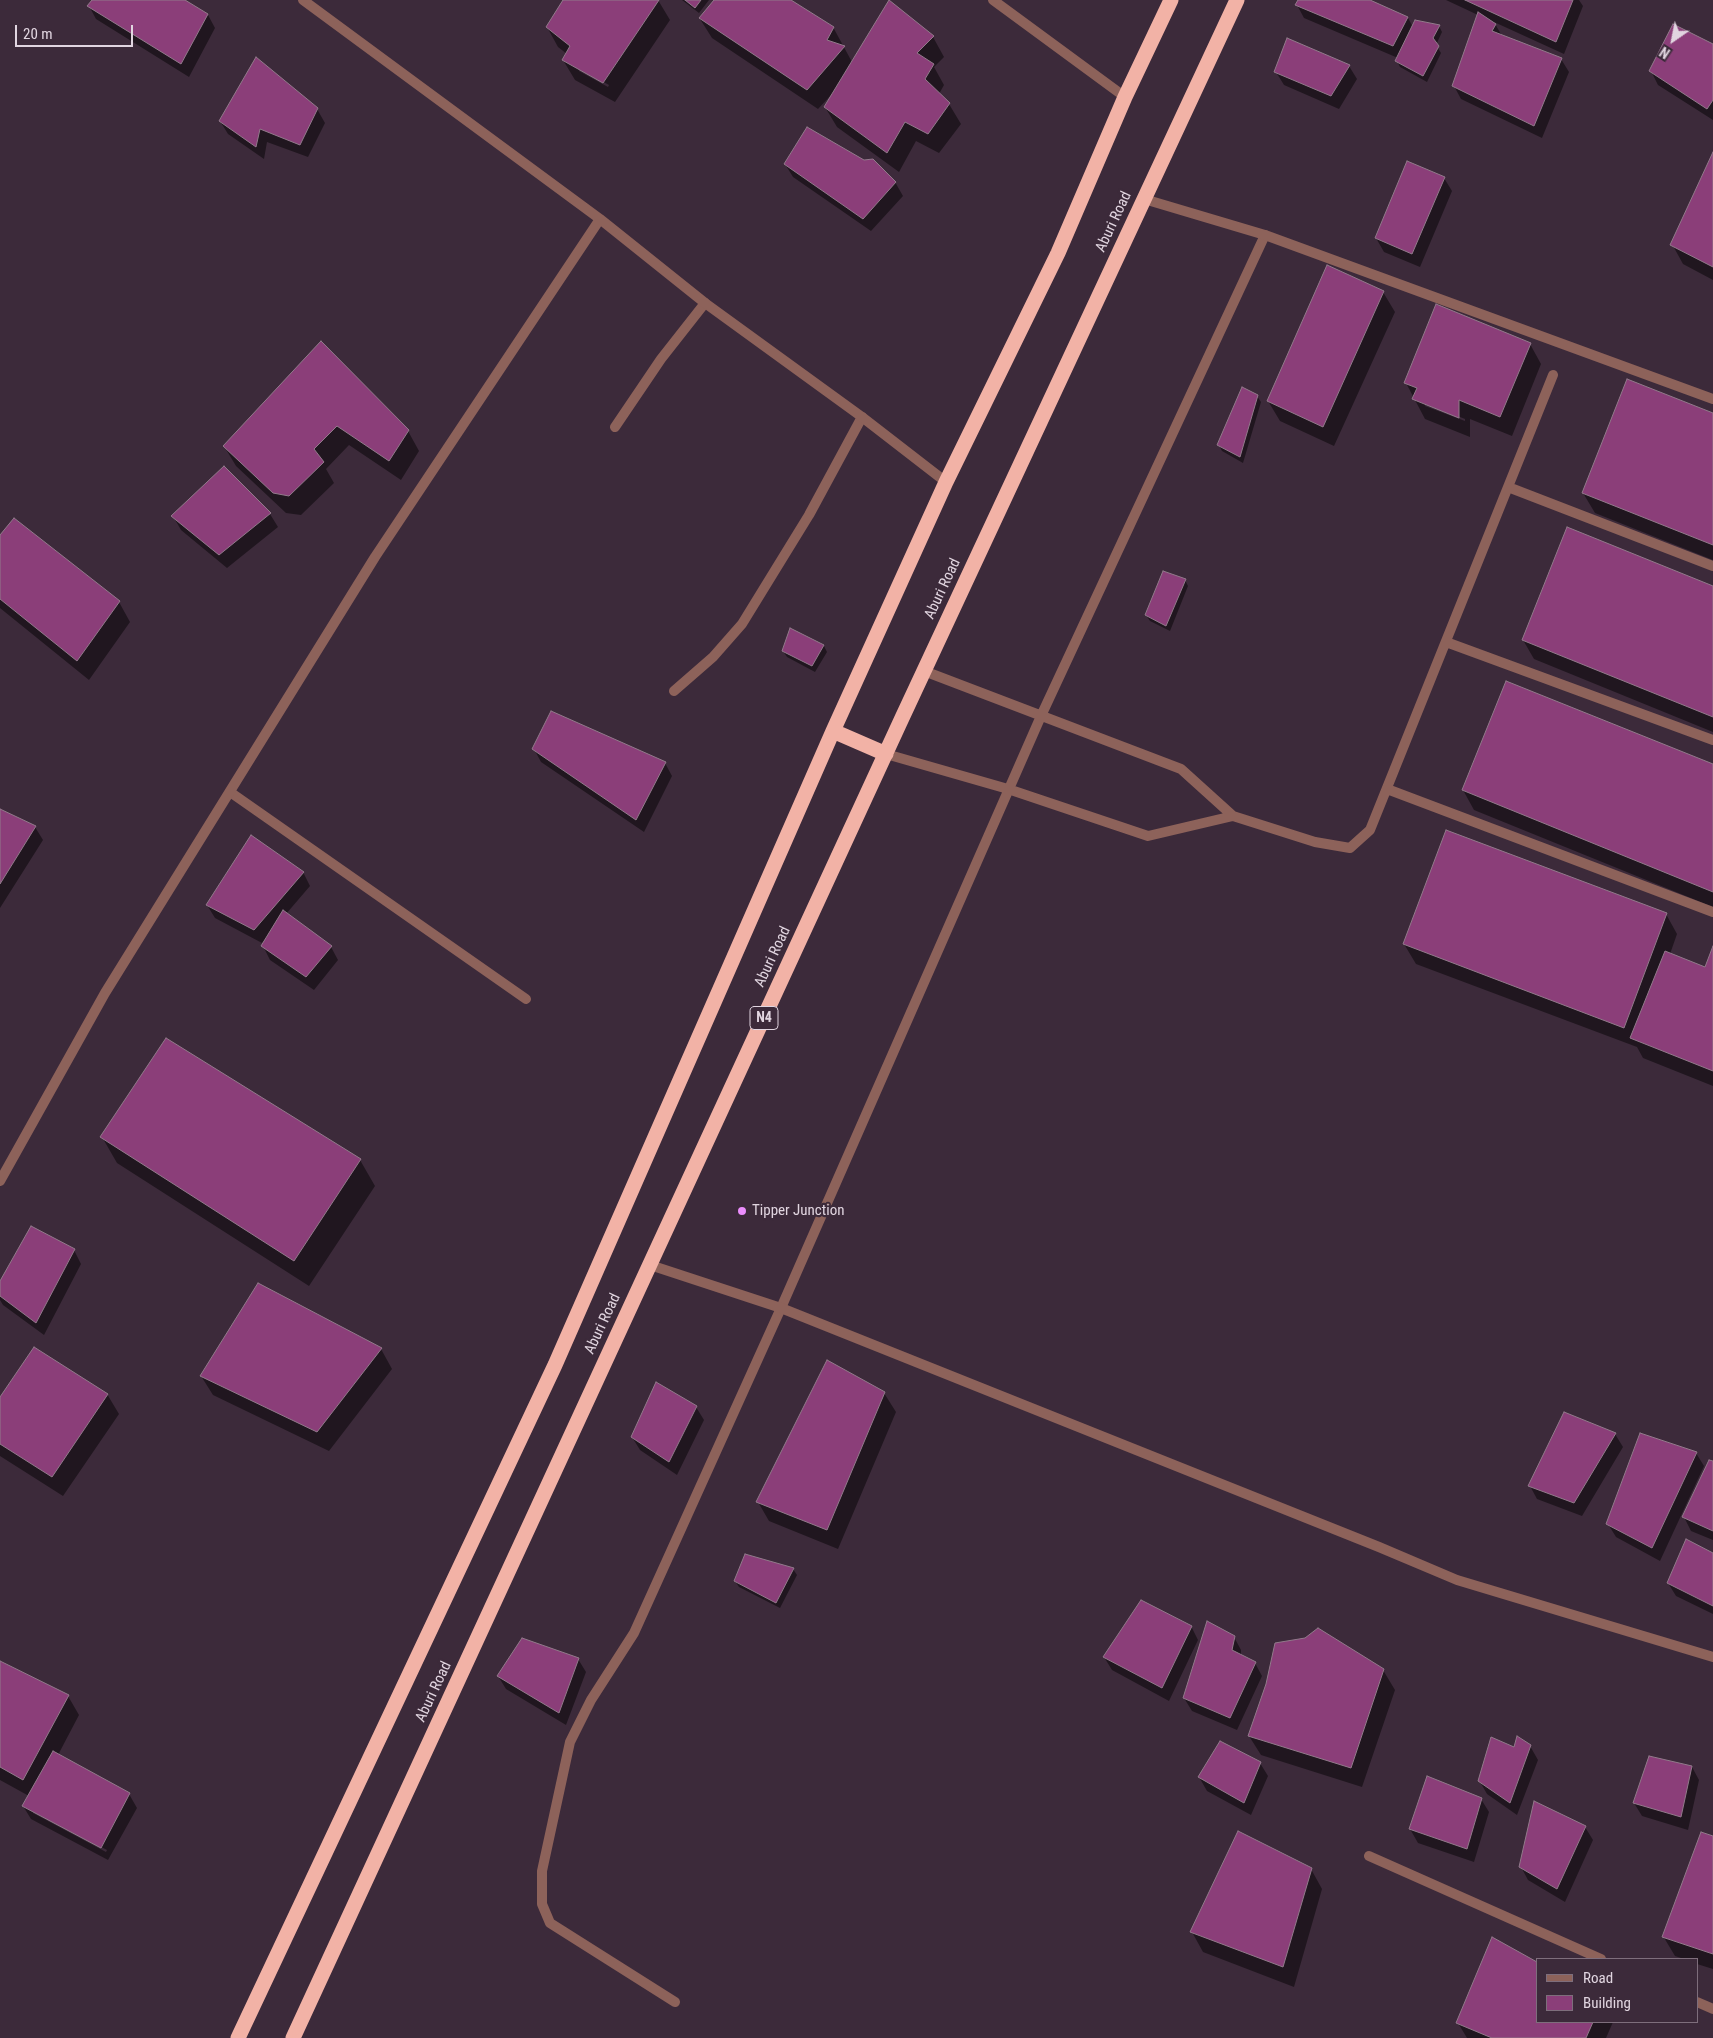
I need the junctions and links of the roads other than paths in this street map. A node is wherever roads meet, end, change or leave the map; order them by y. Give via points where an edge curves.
1 (303, 0) edge
2 (993, 0) edge
3 (1172, 0) edge
4 (1237, 0) edge
5 (1125, 97) junction
6 (1144, 200) junction
7 (600, 219) junction
8 (1265, 235) junction
9 (705, 303) junction
10 (1553, 374) dead end
11 (1713, 399) edge
12 (862, 416) junction
13 (615, 426) dead end
14 (946, 482) junction
15 (1508, 487) junction
16 (1713, 566) edge
17 (1446, 642) junction
18 (924, 671) junction
19 (674, 691) dead end
20 (1041, 716) junction
21 (833, 731) junction
22 (1713, 740) edge
23 (886, 754) junction
24 (1008, 789) junction
25 (1387, 789) junction
26 (230, 792) junction
27 (1234, 816) junction
28 (1713, 912) edge
29 (526, 999) dead end
30 (0, 1181) edge
31 (650, 1265) junction
32 (781, 1308) junction
33 (1713, 1657) edge
34 (1369, 1856) dead end
35 (1599, 1958) edge
36 (675, 2002) dead end
37 (1698, 2002) edge
38 (1713, 2009) edge
39 (238, 2038) edge
40 (293, 2038) edge

1 - 7 street
2 - 5 street
3 - 5 highway, Aburi Road
4 - 6 highway, Aburi Road / N4
5 - 14 highway, Aburi Road via 1058,253
6 - 8 street
6 - 18 highway, Aburi Road / N4
7 - 9 street
7 - 26 street via 375,557
8 - 11 street
8 - 20 street
9 - 12 street
9 - 13 street
10 - 15 street
12 - 14 street
12 - 19 street via 809,515 742,624 713,657
14 - 21 highway, Aburi Road
15 - 16 street
15 - 17 street
17 - 22 street
17 - 25 street
18 - 20 street
18 - 23 highway, Aburi Road / N4
20 - 24 street
20 - 27 street via 1181,769
21 - 23 highway
21 - 39 highway, Aburi Road via 555,1365
23 - 24 street
23 - 31 highway, Aburi Road / N4
24 - 27 street via 1148,836
24 - 32 street
25 - 27 street via 1370,830 1350,848 1315,842
25 - 28 street
26 - 29 street
26 - 30 street via 105,993
31 - 32 street
31 - 40 highway, Aburi Road / N4
32 - 33 street via 1457,1580
32 - 36 street via 634,1633 591,1700 570,1742 542,1871 542,1904 550,1923
34 - 35 street
37 - 38 street

